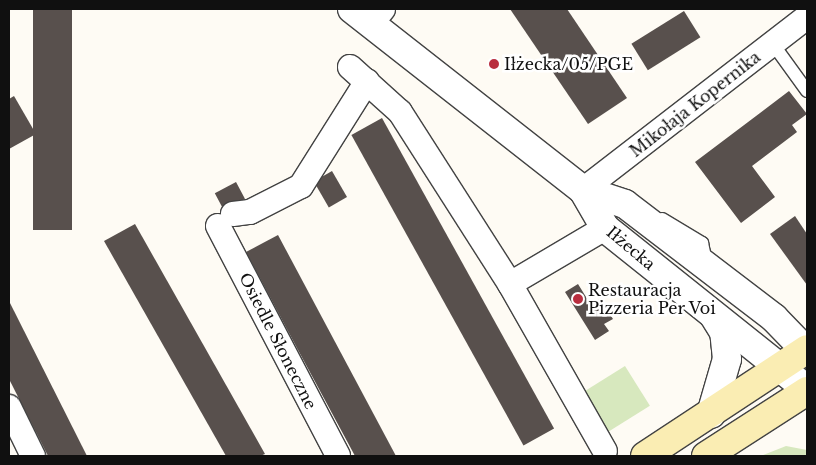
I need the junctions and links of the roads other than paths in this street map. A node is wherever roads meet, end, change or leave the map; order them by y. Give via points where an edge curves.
1 (369, 14) edge
2 (807, 17) edge
3 (772, 44) junction
4 (807, 91) edge
5 (583, 190) junction
6 (605, 228) junction
7 (510, 284) junction
8 (714, 316) junction
9 (807, 350) edge
10 (781, 367) junction
11 (807, 390) edge
12 (9, 407) edge
13 (710, 414) junction
14 (605, 451) dead end
15 (33, 456) edge
16 (338, 456) edge
17 (645, 456) edge
18 (706, 456) edge

1 - 5 street, Iłżecka
2 - 3 street, Mikołaja Kopernika
3 - 4 lane
3 - 5 street, Mikołaja Kopernika
5 - 6 street, Iłżecka
5 - 9 street, Iłżecka via 625,204 774,318
6 - 7 street
6 - 8 street, Iłżecka
7 - 14 street, Osiedle Słoneczne
7 - 16 street, Osiedle Słoneczne via 400,112 358,74 301,186 250,212 226,220
8 - 10 street, Iłżecka
8 - 13 street via 724,332 727,359
9 - 10 main road
10 - 11 street, Iłżecka
10 - 13 main road
11 - 18 main road
12 - 15 street
13 - 17 main road

